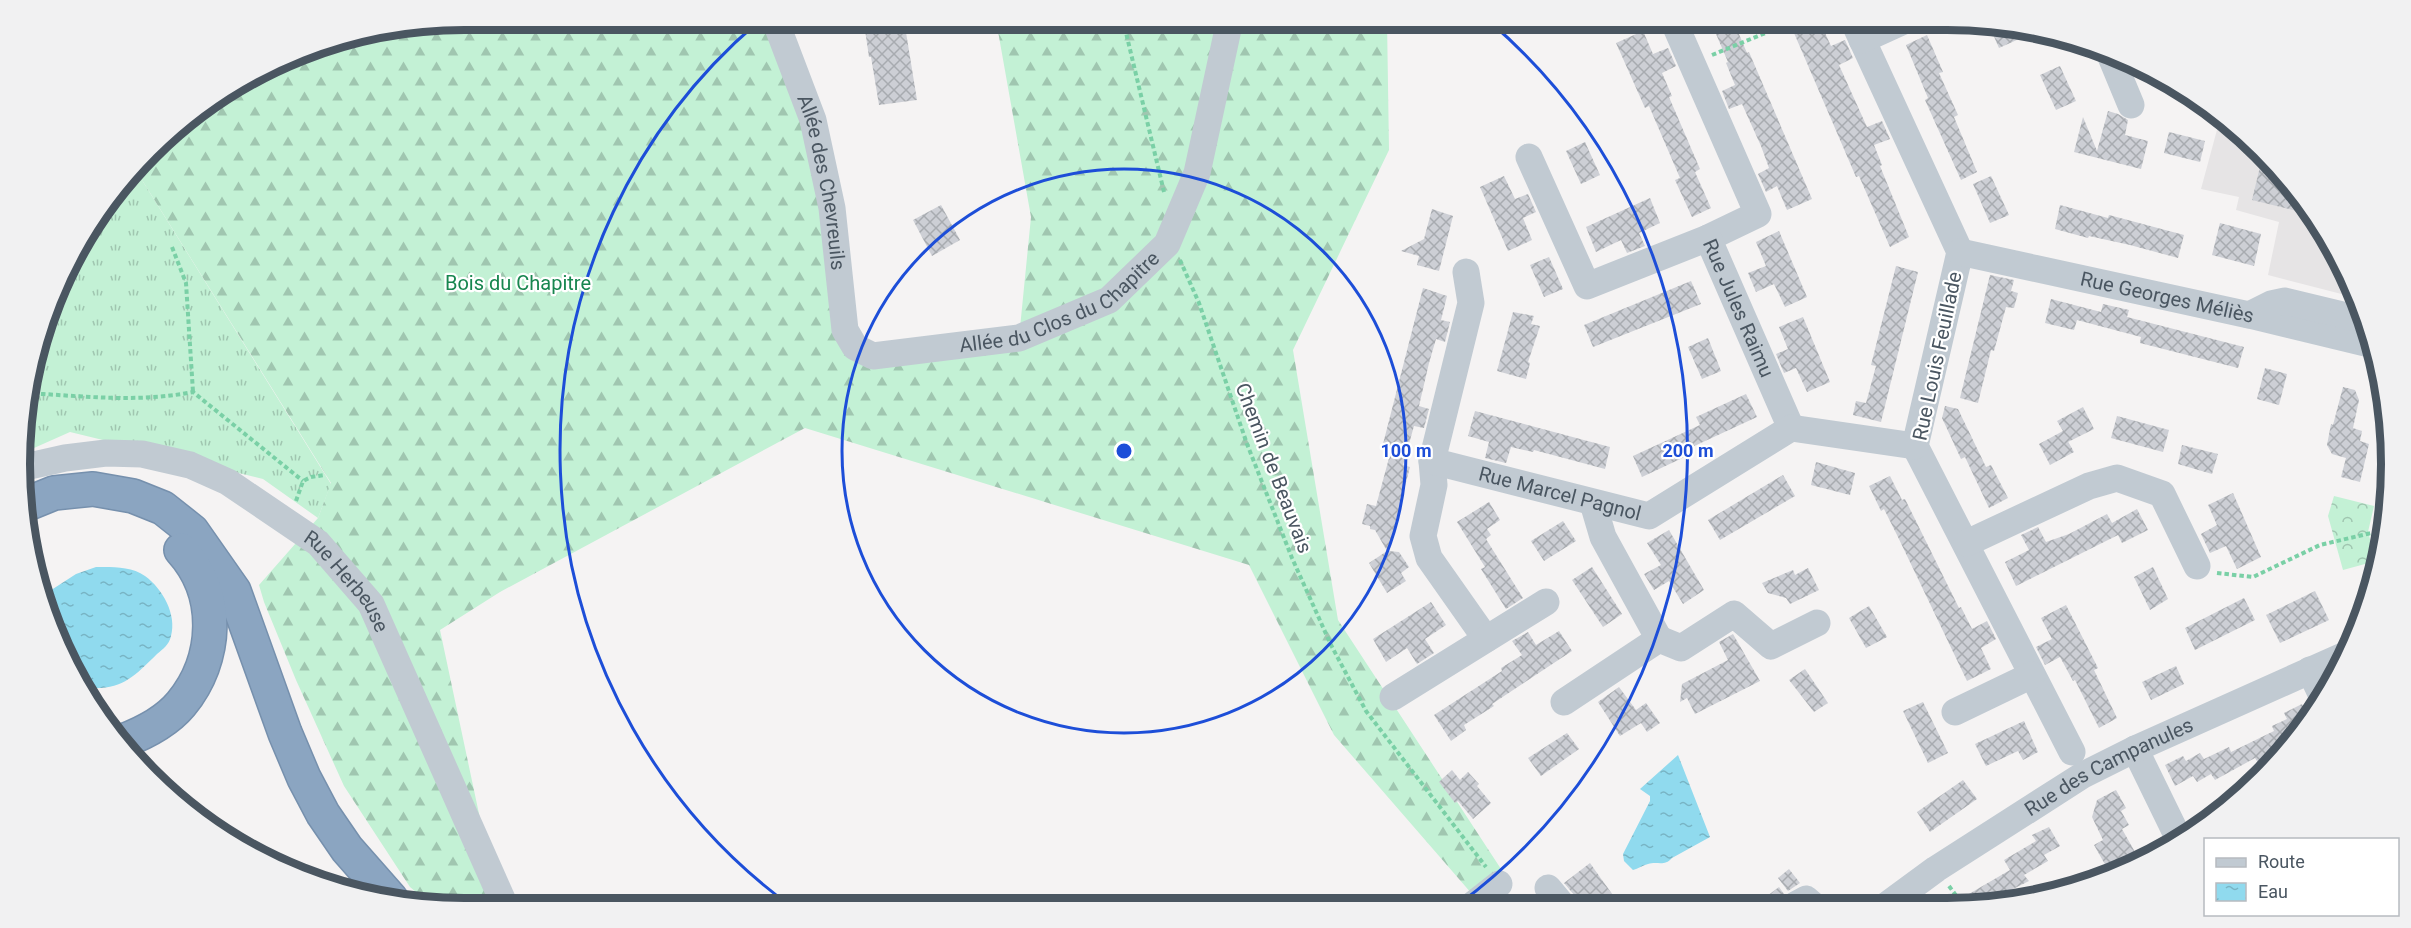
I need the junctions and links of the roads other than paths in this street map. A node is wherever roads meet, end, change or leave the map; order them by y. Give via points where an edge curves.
1 (779, 30) edge
2 (1228, 30) edge
3 (1677, 30) edge
4 (1857, 30) edge
5 (2114, 63) edge
6 (2131, 105) dead end
7 (1529, 157) dead end
8 (1708, 238) junction
9 (1960, 252) junction
10 (1466, 272) dead end
11 (2249, 315) junction
12 (2356, 318) edge
13 (2363, 343) edge
14 (855, 347) joint
15 (1791, 428) junction
16 (1915, 446) junction
17 (1432, 461) junction
18 (30, 465) edge
19 (32, 502) edge
20 (1593, 503) junction
21 (34, 521) edge
22 (1967, 543) junction
23 (2197, 566) road end
24 (1546, 602) dead end
25 (1817, 623) dead end
26 (1486, 639) junction
27 (1659, 639) junction
28 (2334, 660) edge
29 (2310, 670) junction
30 (2032, 675) junction
31 (2318, 688) edge
32 (1393, 697) dead end
33 (1564, 702) dead end
34 (1955, 712) dead end
35 (129, 739) edge
36 (2135, 749) junction
37 (2072, 752) dead end
38 (2176, 833) edge
39 (1499, 884) road end
40 (384, 891) edge
41 (502, 898) edge
42 (1481, 898) edge
43 (1897, 898) edge

1 - 14 street, Allée des Chevreuils via 813,120 832,208 845,330
2 - 14 street, Allée du Clos du Chapitre via 1197,173 1167,244 1109,300 1019,338 873,356
3 - 8 street via 1758,214
4 - 9 street, Rue Louis Feuillade
5 - 6 street
7 - 8 street, Rue Jules Raimu via 1587,286
8 - 15 street, Rue Jules Raimu
9 - 11 street, Rue Georges Méliès
9 - 16 street, Rue Louis Feuillade
10 - 17 street via 1471,303
11 - 12 street via 2285,301
11 - 13 street, Rue Georges Méliès
15 - 16 street
15 - 20 street, Rue Marcel Pagnol via 1649,516
16 - 22 street, Rue Louis Feuillade
17 - 20 street, Rue Marcel Pagnol
17 - 26 street via 1434,485 1423,536 1429,558
18 - 41 street, Rue Herbeuse via 106,453 142,454 190,465 228,482 318,543 371,604
19 - 40 highway via 54,493 93,489 113,492 163,508 192,531 234,591 304,777 347,849
20 - 27 street via 1603,537
21 - 35 highway via 71,509 125,512 150,523 172,540 191,561 203,585 210,616 210,644 195,684 161,722
22 - 23 street via 2089,486 2117,478 2162,494
22 - 30 street, Rue Louis Feuillade
24 - 26 street
25 - 27 street via 1770,646 1734,614 1681,648
26 - 32 street
27 - 33 street
28 - 29 street, Rue des Campanules
29 - 31 street
29 - 36 street, Rue des Campanules
30 - 34 street
30 - 37 street, Rue Louis Feuillade
36 - 38 street
36 - 43 street, Rue des Campanules via 2083,775
39 - 42 street

